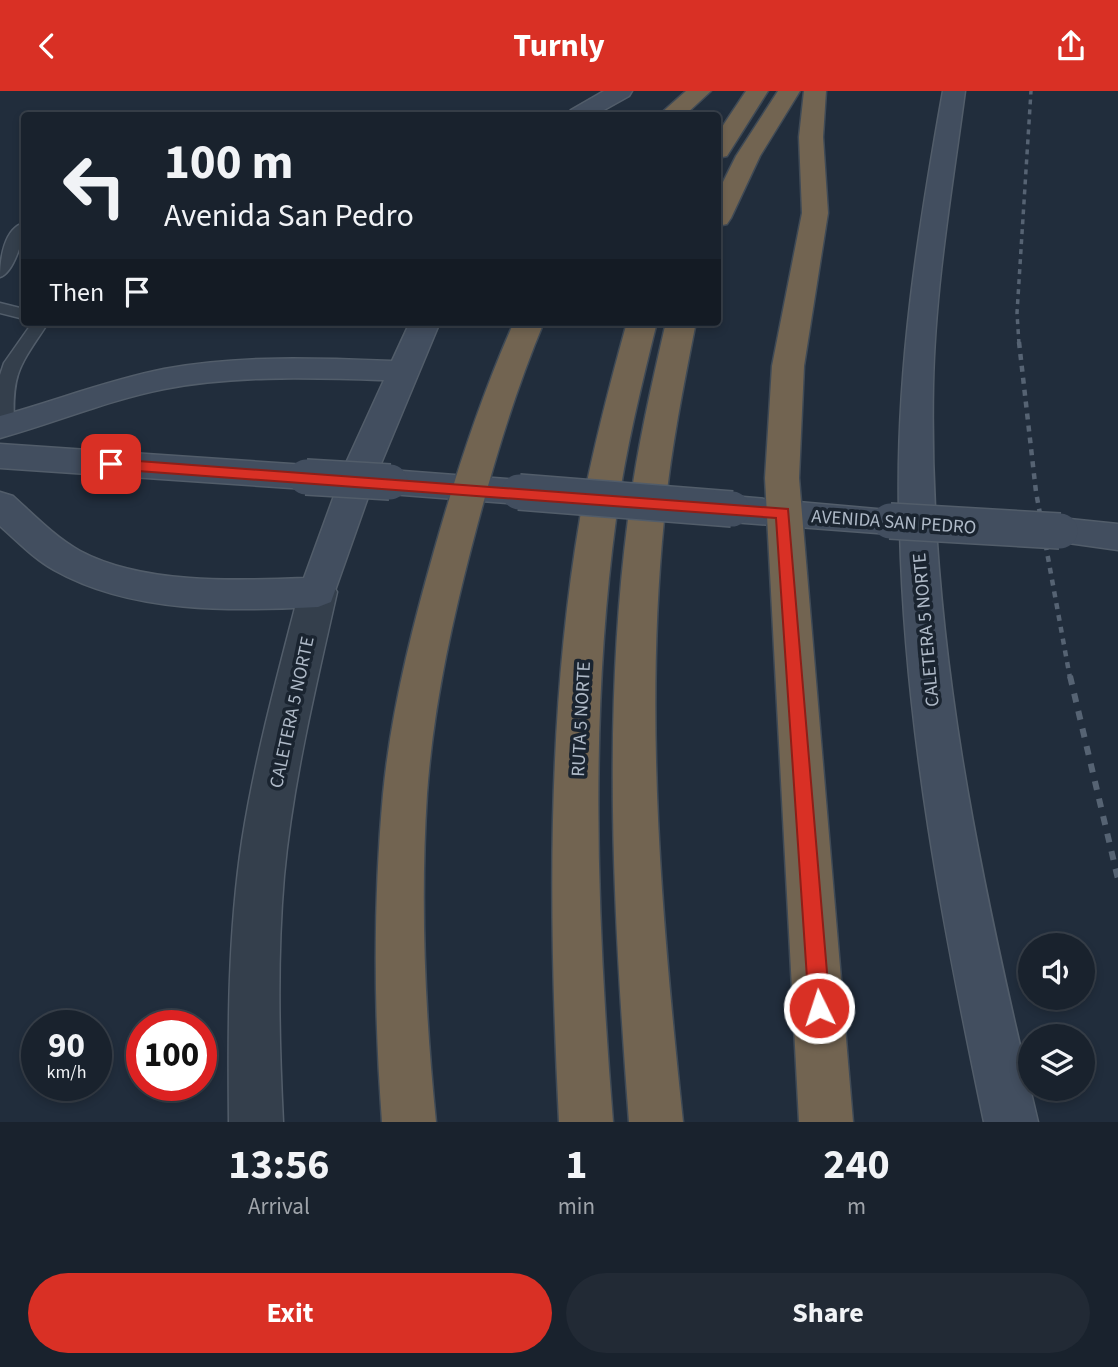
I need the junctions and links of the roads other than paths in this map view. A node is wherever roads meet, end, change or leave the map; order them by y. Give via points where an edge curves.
1 (621, 91) edge
2 (700, 91) edge
3 (757, 91) edge
4 (789, 91) edge
5 (815, 91) edge
6 (954, 91) edge
7 (584, 112) edge
8 (675, 112) edge
9 (721, 146) edge
10 (721, 212) edge
11 (21, 231) edge
12 (0, 272) edge
13 (0, 307) edge
14 (21, 313) edge
15 (37, 326) edge
16 (423, 326) edge
17 (527, 326) edge
18 (641, 326) edge
19 (680, 326) edge
20 (402, 370) junction
21 (2, 437) edge
22 (469, 489) junction
23 (0, 505) edge
24 (783, 513) junction
25 (1118, 537) edge
26 (318, 592) junction
27 (256, 1122) edge
28 (409, 1122) edge
29 (586, 1122) edge
30 (656, 1122) edge
31 (826, 1122) edge
32 (1011, 1122) edge

1 - 7 street
2 - 8 highway
3 - 9 highway
4 - 10 highway via 748,156
5 - 24 highway via 811,137 815,213 788,366
6 - 32 street, CALETERA 5 NORTE via 920,345 917,547 946,806
11 - 12 lane
13 - 14 lane
15 - 21 lane via 13,363 4,388
16 - 20 street, CALETERA 5 NORTE
17 - 22 highway
18 - 29 highway, RUTA 5 NORTE via 612,434 599,511 581,685 575,884
19 - 30 highway via 648,494 635,666 636,853
20 - 21 street via 275,367 201,373 121,390
20 - 26 street, CALETERA 5 NORTE via 363,463
21 - 22 street, AVENIDA SAN PEDRO, bridge via 306,477
22 - 24 street, AVENIDA SAN PEDRO, bridge
22 - 28 highway via 420,681 407,774 400,851 399,953
23 - 26 street via 47,548 114,580 199,590
24 - 25 street, AVENIDA SAN PEDRO, bridge
24 - 31 highway
26 - 27 street, CALETERA 5 NORTE via 279,756 265,843 256,941

